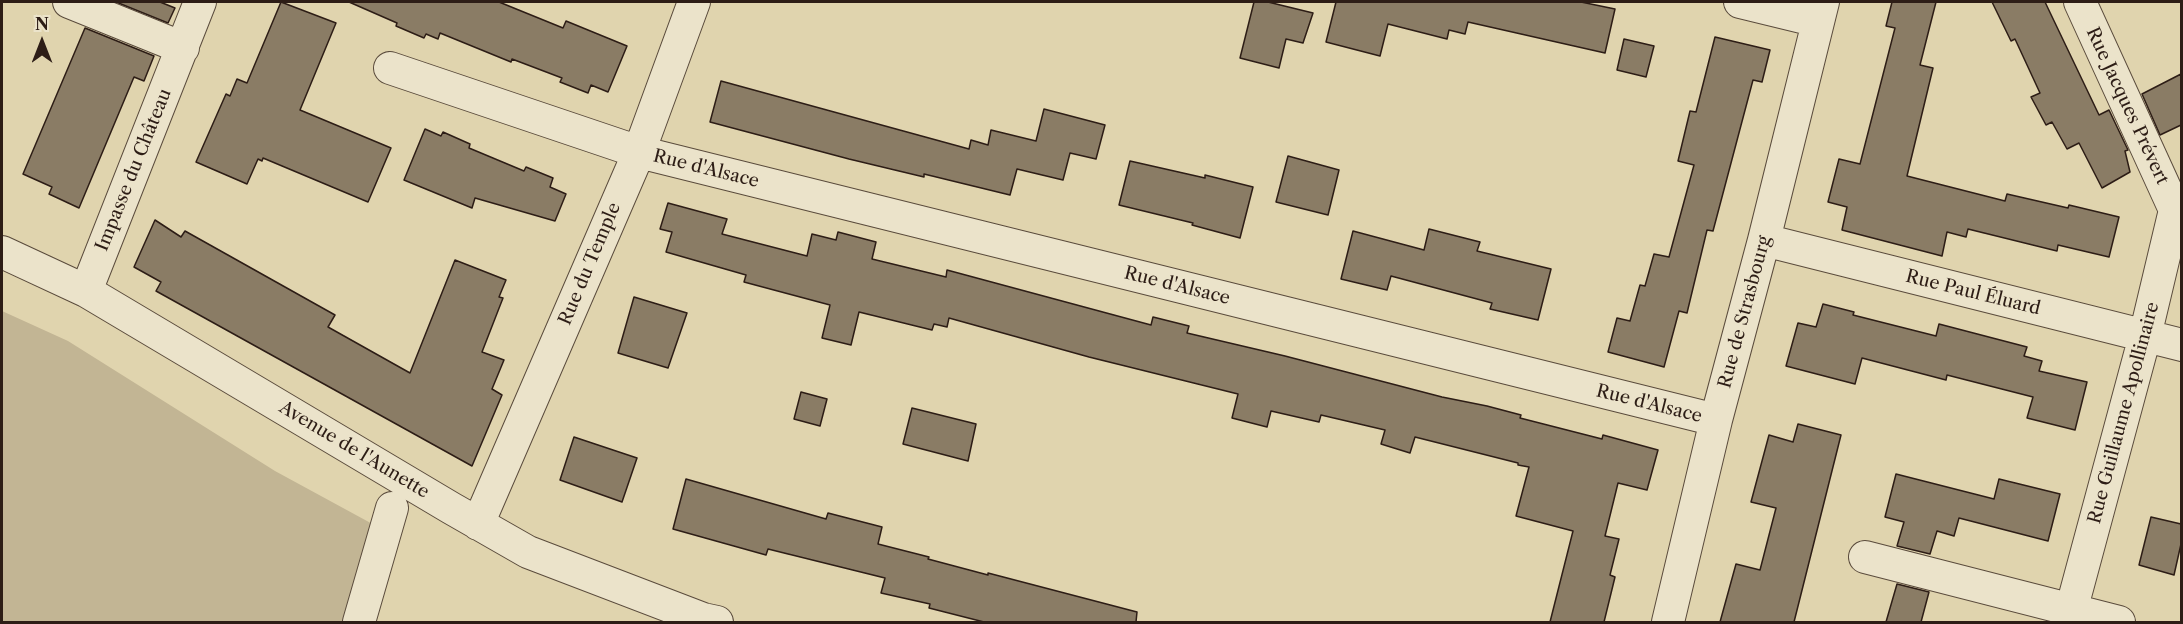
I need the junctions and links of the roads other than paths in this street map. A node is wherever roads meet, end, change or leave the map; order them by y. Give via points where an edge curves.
1 (69, 2) edge
2 (200, 2) edge
3 (694, 2) edge
4 (1740, 2) edge
5 (2080, 2) edge
6 (1820, 11) edge
7 (183, 48) junction
8 (390, 68) dead end
9 (639, 152) junction
10 (2178, 208) edge
11 (1764, 240) junction
12 (2, 252) edge
13 (86, 291) junction
14 (2145, 336) junction
15 (2181, 345) edge
16 (1716, 420) junction
17 (392, 508) dead end
18 (478, 524) junction
19 (1865, 557) dead end
20 (2070, 616) edge
21 (359, 622) edge
22 (717, 622) edge
23 (1668, 622) edge
24 (2119, 622) edge

1 - 7 street
2 - 7 street, Impasse du Château
3 - 9 street, Rue du Temple
4 - 6 street
5 - 10 street, Rue Jacques Prévert
6 - 11 street, Rue de Strasbourg
7 - 13 street, Impasse du Château
8 - 9 street, Rue d'Alsace
9 - 16 street, Rue d'Alsace
9 - 18 street, Rue du Temple
10 - 14 street, Rue Guillaume Apollinaire
11 - 14 street, Rue Paul Éluard
11 - 16 street, Rue de Strasbourg
12 - 13 street, Avenue de l'Aunette
13 - 18 street, Avenue de l'Aunette
14 - 15 street, Rue Paul Éluard
14 - 20 street, Rue Guillaume Apollinaire
16 - 23 street, Rue de Strasbourg
17 - 21 street
18 - 22 street, Avenue de l'Aunette via 528,552
19 - 20 street
20 - 24 street

